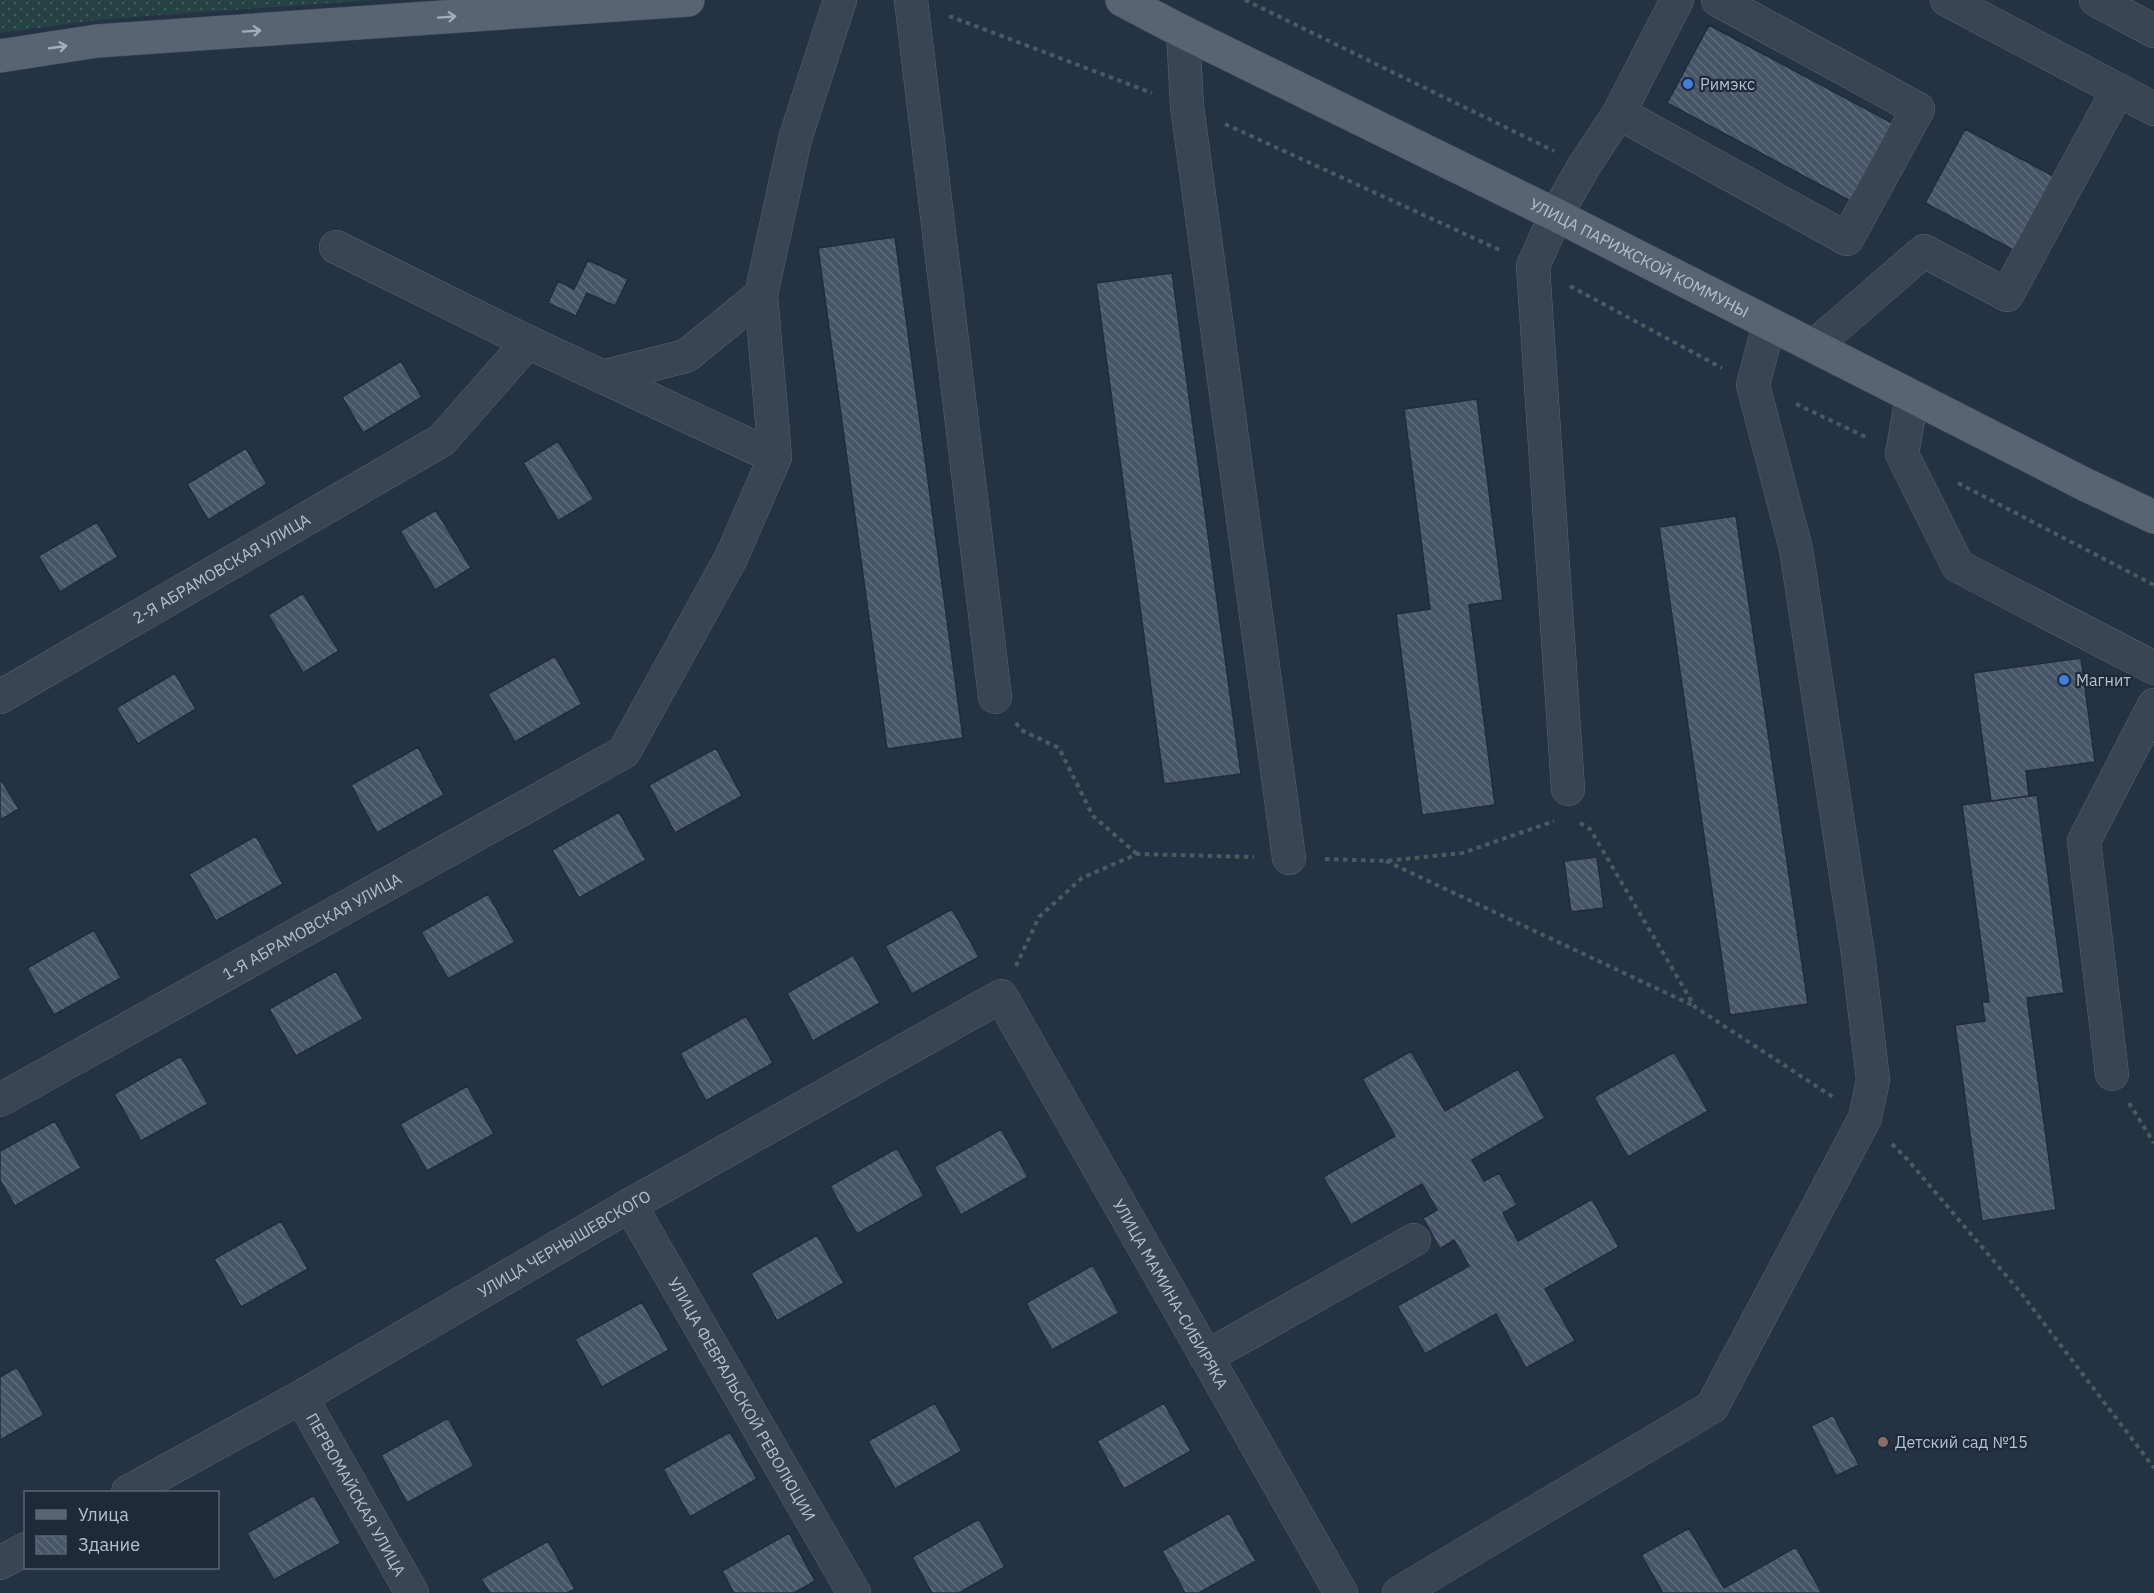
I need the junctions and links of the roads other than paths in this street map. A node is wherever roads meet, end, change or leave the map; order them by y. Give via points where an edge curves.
1 (688, 0) edge
2 (840, 0) edge
3 (911, 0) edge
4 (1122, 0) edge
5 (1677, 0) edge
6 (1718, 0) edge
7 (1947, 0) edge
8 (2096, 0) edge
9 (2154, 31) edge
10 (1183, 32) junction
11 (0, 56) edge
12 (2118, 90) junction
13 (2154, 109) edge
14 (1619, 113) junction
15 (1556, 215) junction
16 (336, 247) dead end
17 (761, 295) junction
18 (1769, 324) junction
19 (528, 342) junction
20 (1814, 346) junction
21 (602, 377) junction
22 (1912, 397) junction
23 (775, 457) junction
24 (2154, 517) edge
25 (2154, 668) edge
26 (0, 697) edge
27 (995, 697) dead end
28 (2154, 705) edge
29 (1568, 789) dead end
30 (1289, 858) dead end
31 (1001, 996) joint
32 (2112, 1074) road end
33 (0, 1100) edge
34 (630, 1205) junction
35 (1414, 1240) dead end
36 (1206, 1357) junction
37 (301, 1397) junction
38 (130, 1491) edge
39 (24, 1550) edge
40 (0, 1563) edge
41 (412, 1593) edge
42 (854, 1593) edge
43 (1341, 1593) edge
44 (1399, 1593) edge

11 -> 1 main road via 97,42
2 - 17 street via 795,140
3 - 27 street
4 - 10 main road, УЛИЦА ПАРИЖСКОЙ КОММУНЫ
5 - 14 street
6 - 14 street via 1918,109 1847,239
7 - 12 street
8 - 9 street
10 - 15 main road, УЛИЦА ПАРИЖСКОЙ КОММУНЫ
10 - 30 street via 1188,118
12 - 13 street
12 - 20 street via 2007,295 1924,251
14 - 15 street
15 - 18 main road, УЛИЦА ПАРИЖСКОЙ КОММУНЫ
15 - 29 street via 1533,266
16 - 19 street
17 - 21 street via 686,356
17 - 23 street
18 - 20 main road, УЛИЦА ПАРИЖСКОЙ КОММУНЫ
18 - 44 street via 1753,384 1796,549 1858,954 1873,1080 1865,1118 1712,1407
19 - 21 street
19 - 26 street, 2-Я АБРАМОВСКАЯ УЛИЦА via 442,440
20 - 22 main road, УЛИЦА ПАРИЖСКОЙ КОММУНЫ
21 - 23 street
22 - 24 main road, УЛИЦА ПАРИЖСКОЙ КОММУНЫ
22 - 25 street via 1902,454 1958,566
23 - 33 street, 1-Я АБРАМОВСКАЯ УЛИЦА via 731,558 624,752
28 - 32 street via 2084,841
31 - 34 street, УЛИЦА ЧЕРНЫШЕВСКОГО
31 - 36 street, УЛИЦА МАМИНА-СИБИРЯКА
34 - 37 street, УЛИЦА ЧЕРНЫШЕВСКОГО
34 - 42 street, УЛИЦА ФЕВРАЛЬСКОЙ РЕВОЛЮЦИИ
35 - 36 street
36 - 43 street, УЛИЦА МАМИНА-СИБИРЯКА
37 - 38 street, УЛИЦА ЧЕРНЫШЕВСКОГО
37 - 41 street, ПЕРВОМАЙСКАЯ УЛИЦА
39 - 40 street

